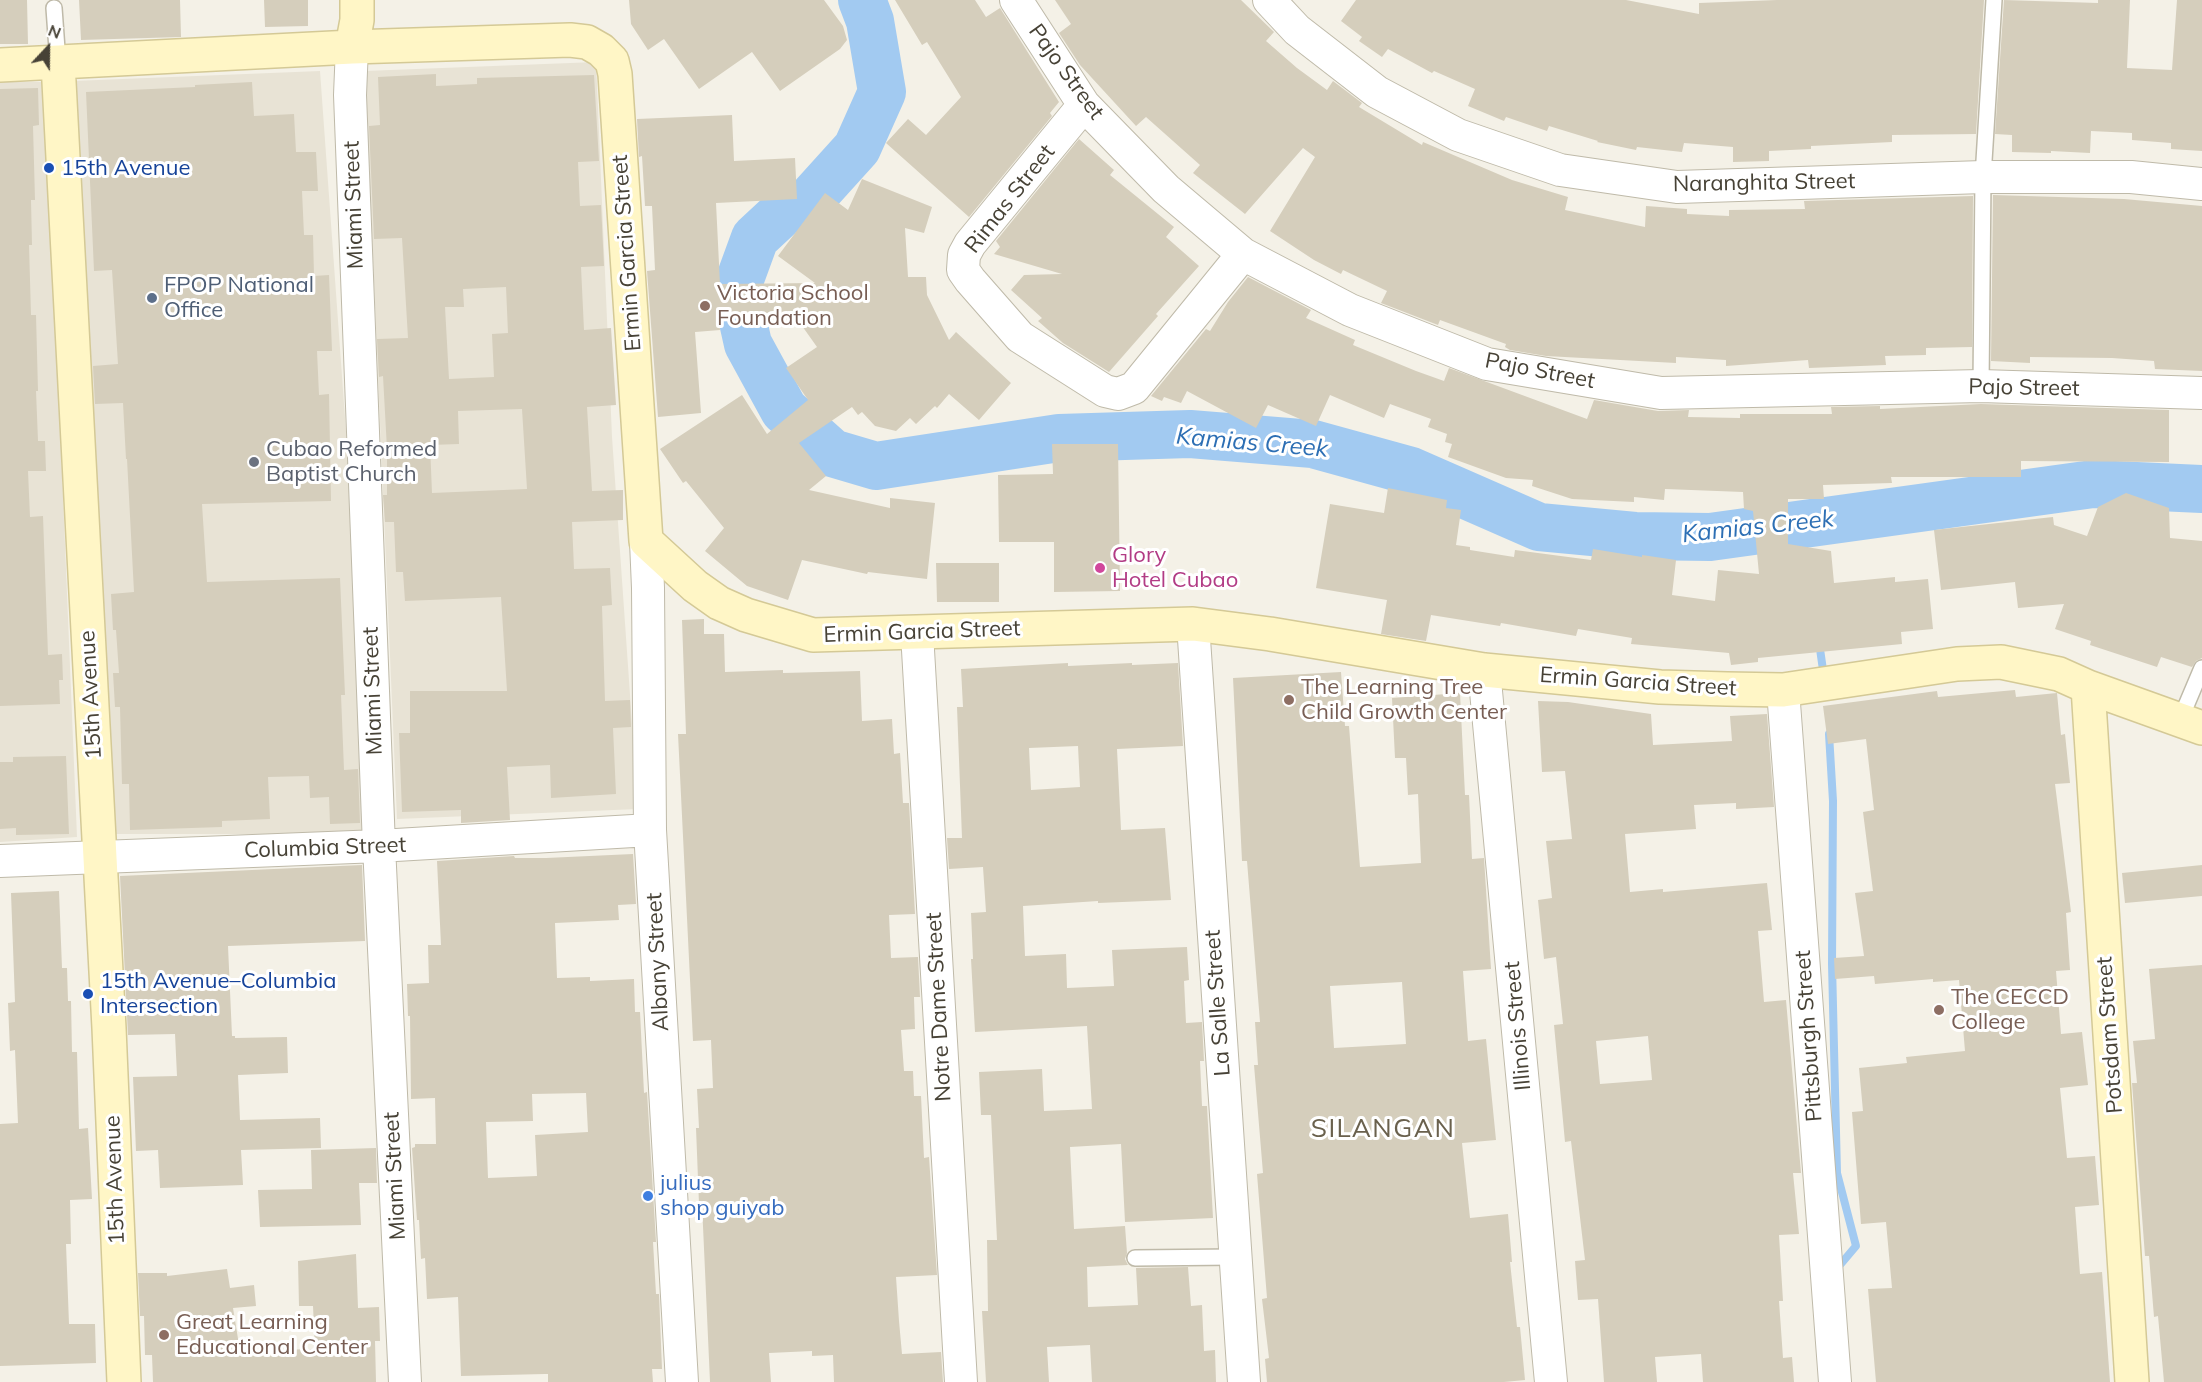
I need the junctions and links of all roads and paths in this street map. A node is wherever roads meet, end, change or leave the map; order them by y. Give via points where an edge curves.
1 (357, 0) edge
2 (1016, 0) edge
3 (1269, 0) edge
4 (1994, 0) edge
5 (54, 8) dead end
6 (352, 47) junction
7 (58, 63) junction
8 (0, 65) edge
9 (1084, 105) junction
10 (1983, 177) junction
11 (2202, 184) edge
12 (1243, 254) junction
13 (1981, 386) junction
14 (2202, 393) edge
15 (646, 541) junction
16 (1193, 624) junction
17 (917, 633) junction
18 (2202, 668) edge
19 (1484, 670) junction
20 (2088, 687) junction
21 (1783, 690) junction
22 (2191, 724) edge
23 (650, 830) junction
24 (379, 846) junction
25 (100, 857) junction
26 (0, 861) edge
27 (1235, 1257) junction
28 (1135, 1258) dead end
29 (124, 1382) edge
30 (405, 1382) edge
31 (682, 1382) edge
32 (961, 1382) edge
33 (1244, 1382) edge
34 (1551, 1382) edge
35 (1835, 1382) edge
36 (2132, 1382) edge

1 - 6 street, Miami Street
2 - 9 street, Pajo Street
3 - 10 street, Naranghita Street via 1297,30 1377,92 1458,135 1560,170 1677,187
4 - 10 lane
5 - 7 lane, 15th Avenue
6 - 7 street, Ermin Garcia Street
6 - 15 street, Ermin Garcia Street via 570,40 587,42 612,61
6 - 24 street, Miami Street via 350,95
7 - 8 street, Ermin Garcia Street
7 - 25 street, 15th Avenue
9 - 12 street, Pajo Street via 1166,189
9 - 12 street, Rimas Street via 964,255 963,270 1020,337 1105,391 1118,394 1134,388
10 - 11 street, Naranghita Street via 2131,177
10 - 13 lane
12 - 13 street, Pajo Street via 1350,310 1487,364 1661,393
13 - 14 street, Pajo Street
15 - 17 street, Ermin Garcia Street via 703,592 746,615 813,635
15 - 23 street, Albany Street
16 - 17 street, Ermin Garcia Street
16 - 19 street, Ermin Garcia Street
16 - 27 street, La Salle Street
17 - 32 street, Notre Dame Street
18 - 22 lane
19 - 21 street, Ermin Garcia Street via 1660,687
19 - 34 street, Illinois Street
20 - 21 street, Ermin Garcia Street via 2059,674 2001,662 1957,664
20 - 22 street, Ermin Garcia Street
20 - 36 street, Potsdam Street
21 - 35 street, Pittsburgh Street
23 - 24 street, Columbia Street
23 - 31 street, Albany Street
24 - 25 street, Columbia Street
24 - 30 street, Miami Street
25 - 26 street, Columbia Street
25 - 29 street, 15th Avenue
27 - 28 lane
27 - 33 street, La Salle Street

